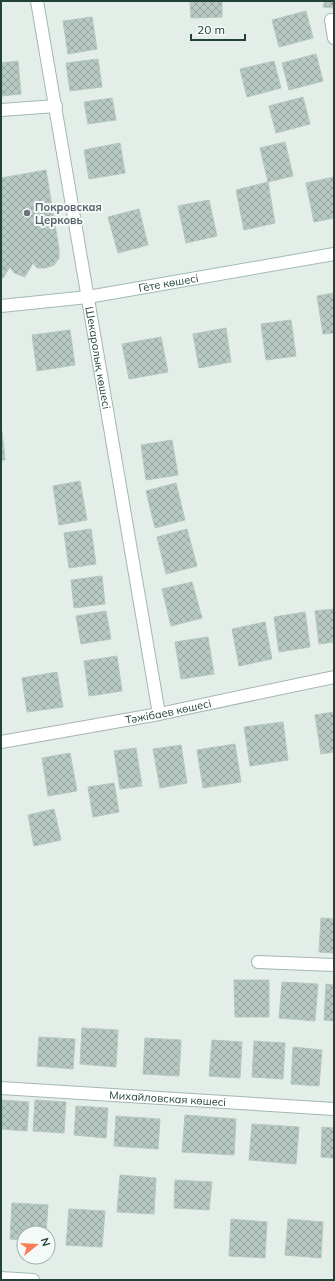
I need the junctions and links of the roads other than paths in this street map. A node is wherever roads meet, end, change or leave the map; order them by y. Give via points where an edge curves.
1 (37, 1) edge
2 (331, 20) dead end
3 (334, 38) edge
4 (56, 106) junction
5 (1, 110) edge
6 (334, 254) edge
7 (88, 297) junction
8 (1, 306) edge
9 (334, 677) edge
10 (159, 714) junction
11 (1, 742) edge
12 (258, 962) dead end
13 (334, 965) edge
14 (1, 1088) edge
15 (334, 1109) edge
16 (1, 1278) edge
17 (33, 1280) edge

1 - 4 street, Шекаралық көшесі
2 - 3 street
4 - 5 street
4 - 7 street, Шекаралық көшесі
6 - 7 street, Гёте көшесі
7 - 8 street, Гёте көшесі
7 - 10 street, Шекаралық көшесі
9 - 10 street, Тәжібаев көшесі
10 - 11 street, Тәжібаев көшесі
12 - 13 street
14 - 15 street, Михайловская көшесі
16 - 17 street

